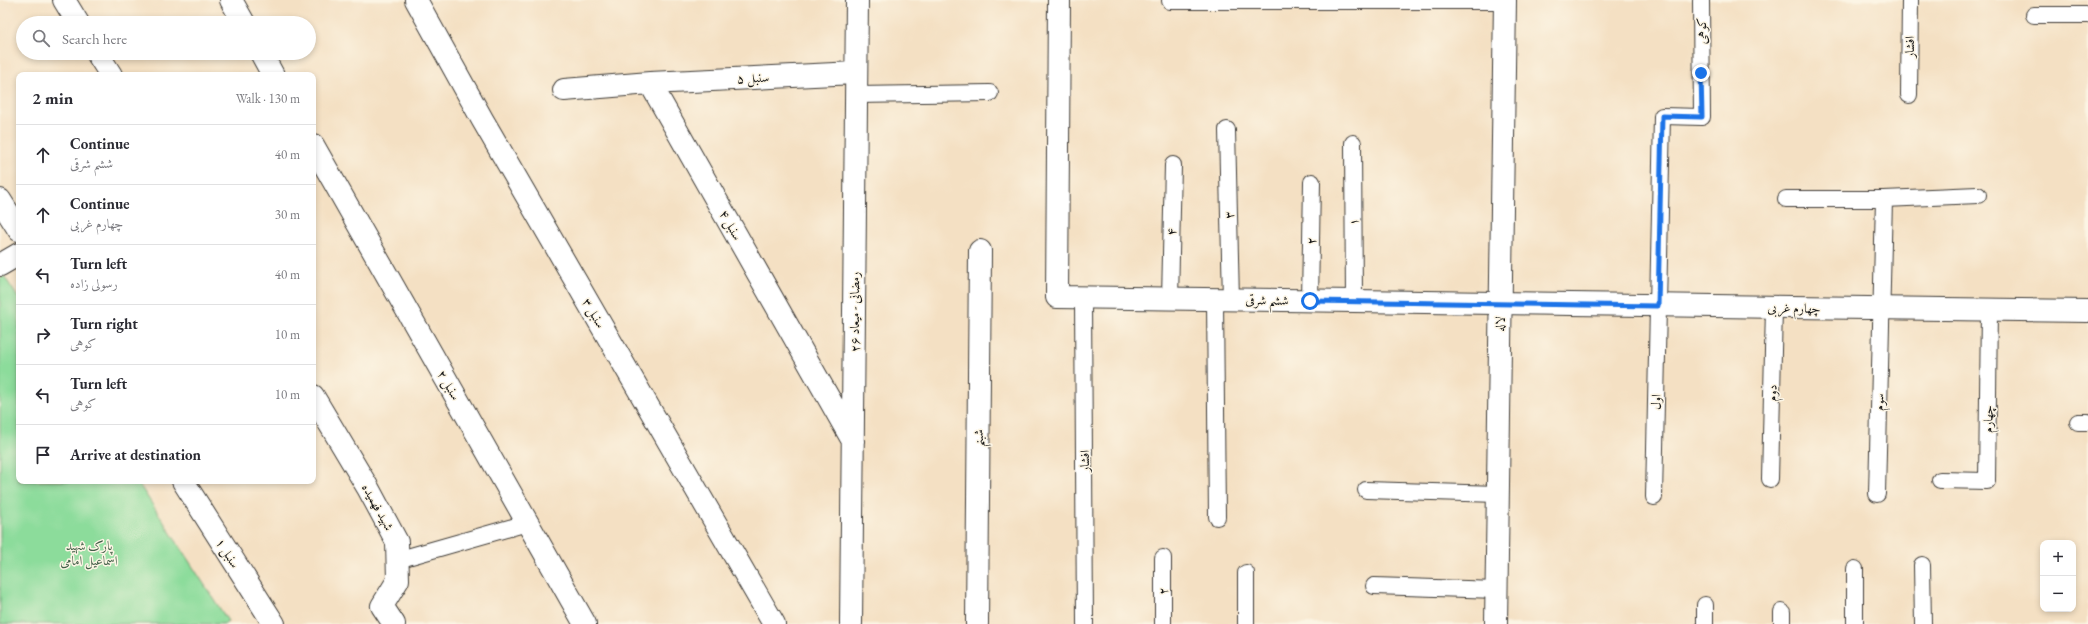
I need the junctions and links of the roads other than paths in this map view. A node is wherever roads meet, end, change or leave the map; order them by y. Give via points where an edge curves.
1 (64, 0) edge
2 (231, 0) edge
3 (416, 0) edge
4 (857, 0) edge
5 (1059, 0) edge
6 (1505, 0) edge
7 (1701, 0) edge
8 (1910, 0) edge
9 (1170, 1) dead end
10 (2057, 7) edge
11 (2088, 15) edge
12 (74, 16) edge
13 (240, 16) edge
14 (2034, 16) dead end
15 (101, 60) edge
16 (265, 60) edge
17 (109, 72) edge
18 (271, 72) edge
19 (855, 73) junction
20 (650, 83) junction
21 (564, 90) dead end
22 (990, 93) dead end
23 (855, 95) junction
24 (1909, 95) dead end
25 (1662, 116) joint
26 (1227, 130) dead end
27 (1353, 143) dead end
28 (316, 150) edge
29 (1173, 165) dead end
30 (1312, 182) dead end
31 (1978, 195) dead end
32 (1786, 199) dead end
33 (1884, 199) junction
34 (0, 200) edge
35 (16, 225) edge
36 (980, 251) dead end
37 (16, 256) edge
38 (0, 265) edge
39 (1083, 298) junction
40 (1170, 299) junction
41 (1223, 300) junction
42 (1310, 301) junction
43 (1354, 302) junction
44 (1501, 304) junction
45 (1658, 306) junction
46 (1774, 308) junction
47 (1882, 309) junction
48 (1989, 310) junction
49 (2088, 311) edge
50 (316, 401) edge
51 (854, 442) junction
52 (1770, 479) dead end
53 (1940, 480) dead end
54 (185, 484) edge
55 (1366, 490) dead end
56 (1498, 494) junction
57 (1877, 494) dead end
58 (1654, 497) dead end
59 (1217, 517) dead end
60 (527, 523) junction
61 (1163, 558) dead end
62 (397, 560) junction
63 (1922, 565) dead end
64 (1855, 570) dead end
65 (1246, 573) dead end
66 (1374, 586) dead end
67 (1497, 590) junction
68 (1705, 606) dead end
69 (270, 623) edge
70 (394, 624) edge
71 (585, 624) edge
72 (774, 624) edge
73 (851, 624) edge
74 (977, 624) edge
75 (1085, 624) edge
76 (1163, 624) edge
77 (1246, 624) edge
78 (1496, 624) edge
79 (1705, 624) edge
80 (1855, 624) edge
81 (1923, 624) edge

1 - 12 street
2 - 13 street
3 - 72 street, سنبل ۳
4 - 19 street, رمضانی - میعاد ۲۶
5 - 39 street, ششم شرقی via 1057,297
6 - 9 lane
6 - 44 street, لاله
7 - 25 lane, کوهی via 1702,117
8 - 24 lane, افشار
10 - 11 lane
10 - 14 lane
15 - 17 street
16 - 18 street
19 - 20 street, سنبل ۵
19 - 23 street, رمضانی - میعاد ۲۶
20 - 21 street
20 - 51 street, سنبل ۴
22 - 23 lane
23 - 51 street, رمضانی - میعاد ۲۶
25 - 45 lane, اول
26 - 41 lane, ۳
27 - 43 lane, ۱
28 - 60 street, سنبل ۲
29 - 40 lane, ۴
30 - 42 lane, ۲
31 - 33 lane
32 - 33 lane
33 - 47 lane, سوم
34 - 35 street
36 - 74 street, شبنم
37 - 38 street
39 - 40 street, ششم شرقی
39 - 75 lane, افشار
40 - 41 street, ششم شرقی
41 - 42 street, ششم شرقی
41 - 59 lane, ۳
42 - 43 street, ششم شرقی
43 - 44 street, ششم شرقی
44 - 45 street, چهارم غربی
44 - 56 street, لاله
45 - 46 street, چهارم غربی
45 - 58 lane, اول
46 - 47 street, چهارم غربی
46 - 52 lane, دوم
47 - 48 street, چهارم غربی
47 - 57 lane, سوم
48 - 49 street, چهارم غربی
48 - 53 lane, چهارم via 1987,481
50 - 62 street, شهید فهمیده via 397,542
51 - 73 street, رمضانی - میعاد ۲۶
54 - 69 street, سنبل ۱
55 - 56 lane
56 - 67 street, لاله
60 - 62 lane
60 - 71 street, سنبل ۲
61 - 76 lane, ۲
62 - 70 street, شهید فهمیده via 398,580 382,606
63 - 81 lane
64 - 80 lane
65 - 77 lane
66 - 67 lane
67 - 78 street, لاله
68 - 79 lane

